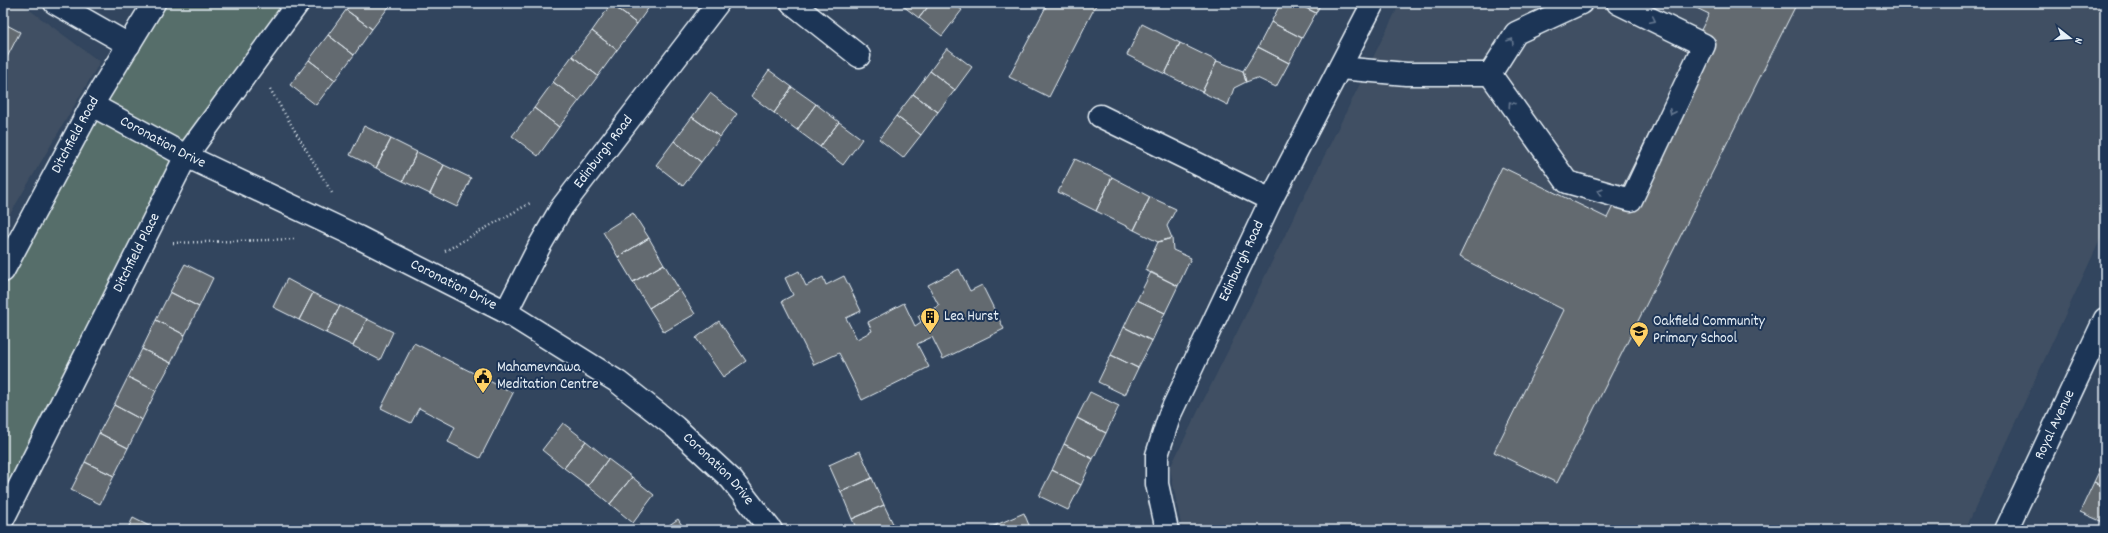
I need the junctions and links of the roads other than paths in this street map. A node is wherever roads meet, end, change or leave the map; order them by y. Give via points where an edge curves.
1 (55, 3) edge
2 (154, 3) edge
3 (298, 3) edge
4 (718, 3) edge
5 (792, 3) edge
6 (1373, 3) edge
7 (1581, 3) edge
8 (1618, 3) edge
9 (129, 45) junction
10 (859, 56) dead end
11 (1340, 68) junction
12 (1490, 74) junction
13 (92, 105) junction
14 (1100, 116) dead end
15 (186, 156) junction
16 (1271, 200) junction
17 (3, 271) edge
18 (506, 312) junction
19 (2105, 319) edge
20 (3, 520) edge
21 (771, 530) edge
22 (1167, 530) edge
23 (2006, 530) edge

1 - 9 street
2 - 9 street, Ditchfield Road
3 - 15 street, Ditchfield Place
4 - 18 street, Edinburgh Road via 562,207
5 - 10 street
6 - 11 street, Edinburgh Road
12 -> 7 street via 1516,33
8 -> 12 street via 1704,45 1631,200 1567,182
9 - 13 street, Ditchfield Road
11 - 12 street via 1406,74
11 - 16 street, Edinburgh Road
13 - 15 street, Coronation Drive
13 - 17 street, Ditchfield Road
14 - 16 street
15 - 18 street, Coronation Drive
15 - 20 street, Ditchfield Place
16 - 22 street, Edinburgh Road via 1170,414 1159,448 1156,484
18 - 21 street, Coronation Drive via 618,382 675,427 732,479
19 - 23 street, Royal Avenue

